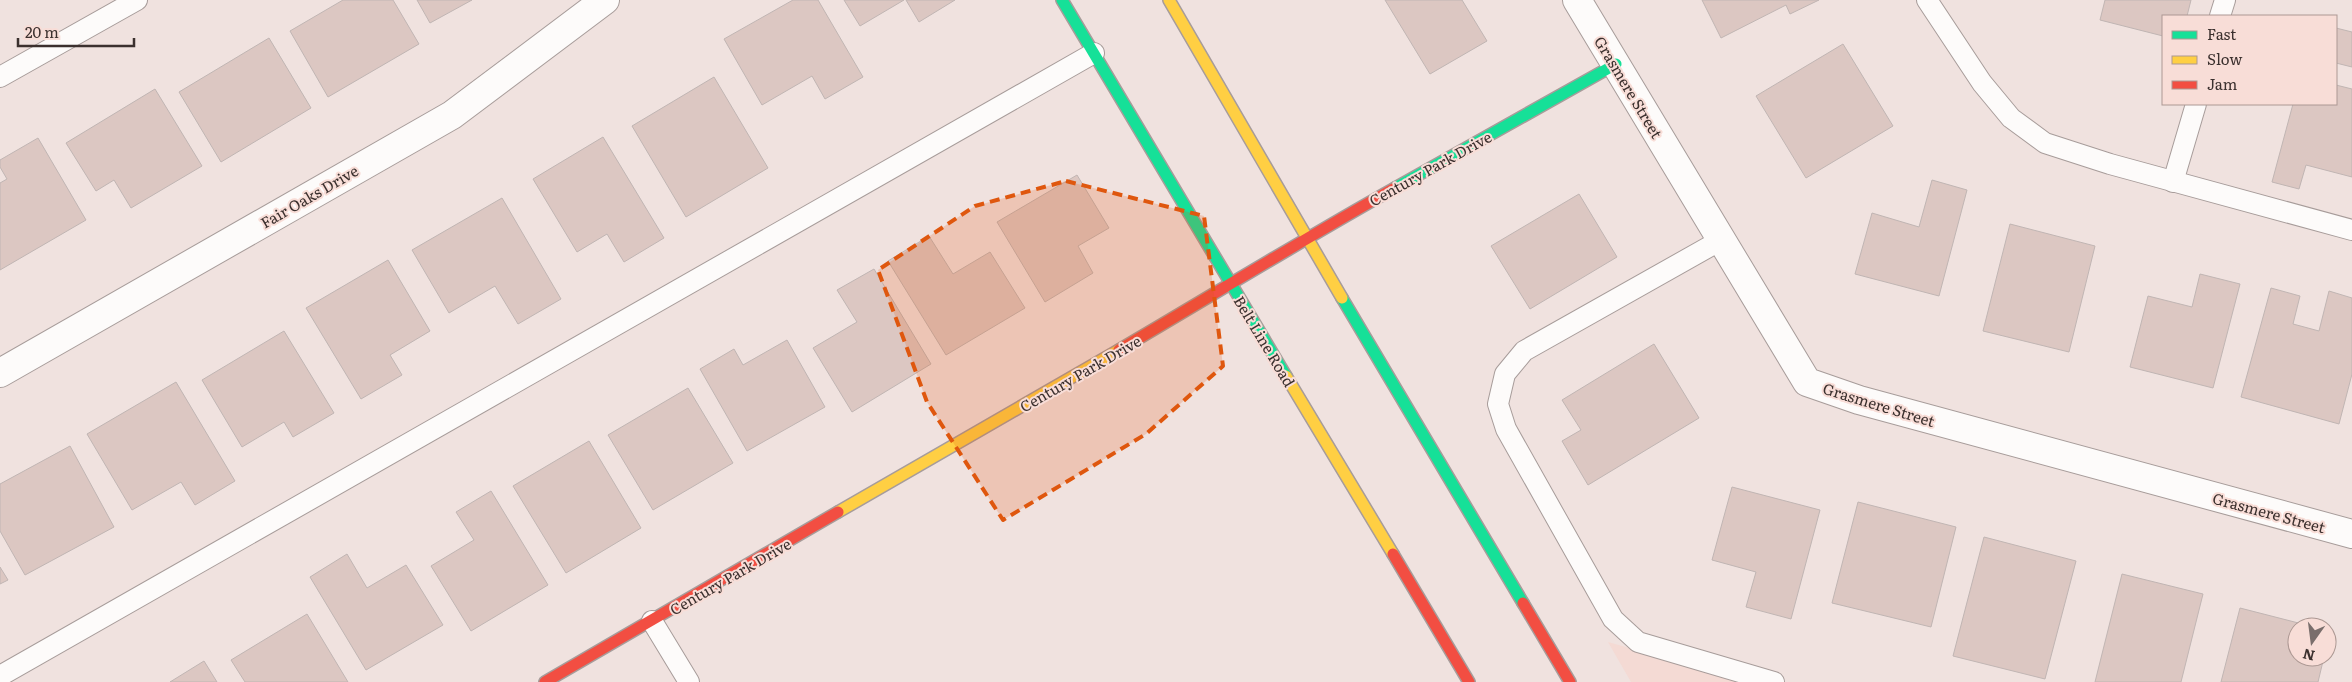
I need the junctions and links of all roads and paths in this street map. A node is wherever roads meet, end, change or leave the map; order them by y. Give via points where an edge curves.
1 (137, 0) edge
2 (605, 0) edge
3 (1062, 0) edge
4 (1169, 0) edge
5 (1577, 0) edge
6 (1927, 0) edge
7 (2225, 0) edge
8 (2220, 15) edge
9 (1094, 53) junction
10 (1616, 64) junction
11 (0, 77) edge
12 (2196, 105) edge
13 (2174, 182) junction
14 (2352, 230) edge
15 (1306, 238) junction
16 (1721, 240) junction
17 (1231, 285) junction
18 (0, 373) edge
19 (2352, 534) edge
20 (652, 621) junction
21 (0, 676) edge
22 (545, 682) edge
23 (689, 682) edge
24 (1468, 682) edge
25 (1570, 682) edge
26 (1774, 682) edge

1 - 11 lane
2 - 18 street, Fair Oaks Drive via 452,115
3 - 9 main road, Belt Line Road
4 - 15 main road
5 - 10 street, Grasmere Street
6 - 13 lane via 1982,83 2011,118 2045,143
7 - 8 lane
9 - 17 main road, Belt Line Road
9 - 21 lane
10 - 15 main road, Century Park Drive
10 - 16 street, Grasmere Street
12 - 13 lane
13 - 14 lane
15 - 17 main road, Century Park Drive
15 - 25 main road
16 - 19 street, Grasmere Street via 1807,382 1859,400
16 - 26 lane via 1524,351 1505,374 1498,404 1506,429 1613,619 1638,642
17 - 20 main road, Century Park Drive
17 - 24 main road, Belt Line Road
20 - 22 main road, Century Park Drive
20 - 23 lane

